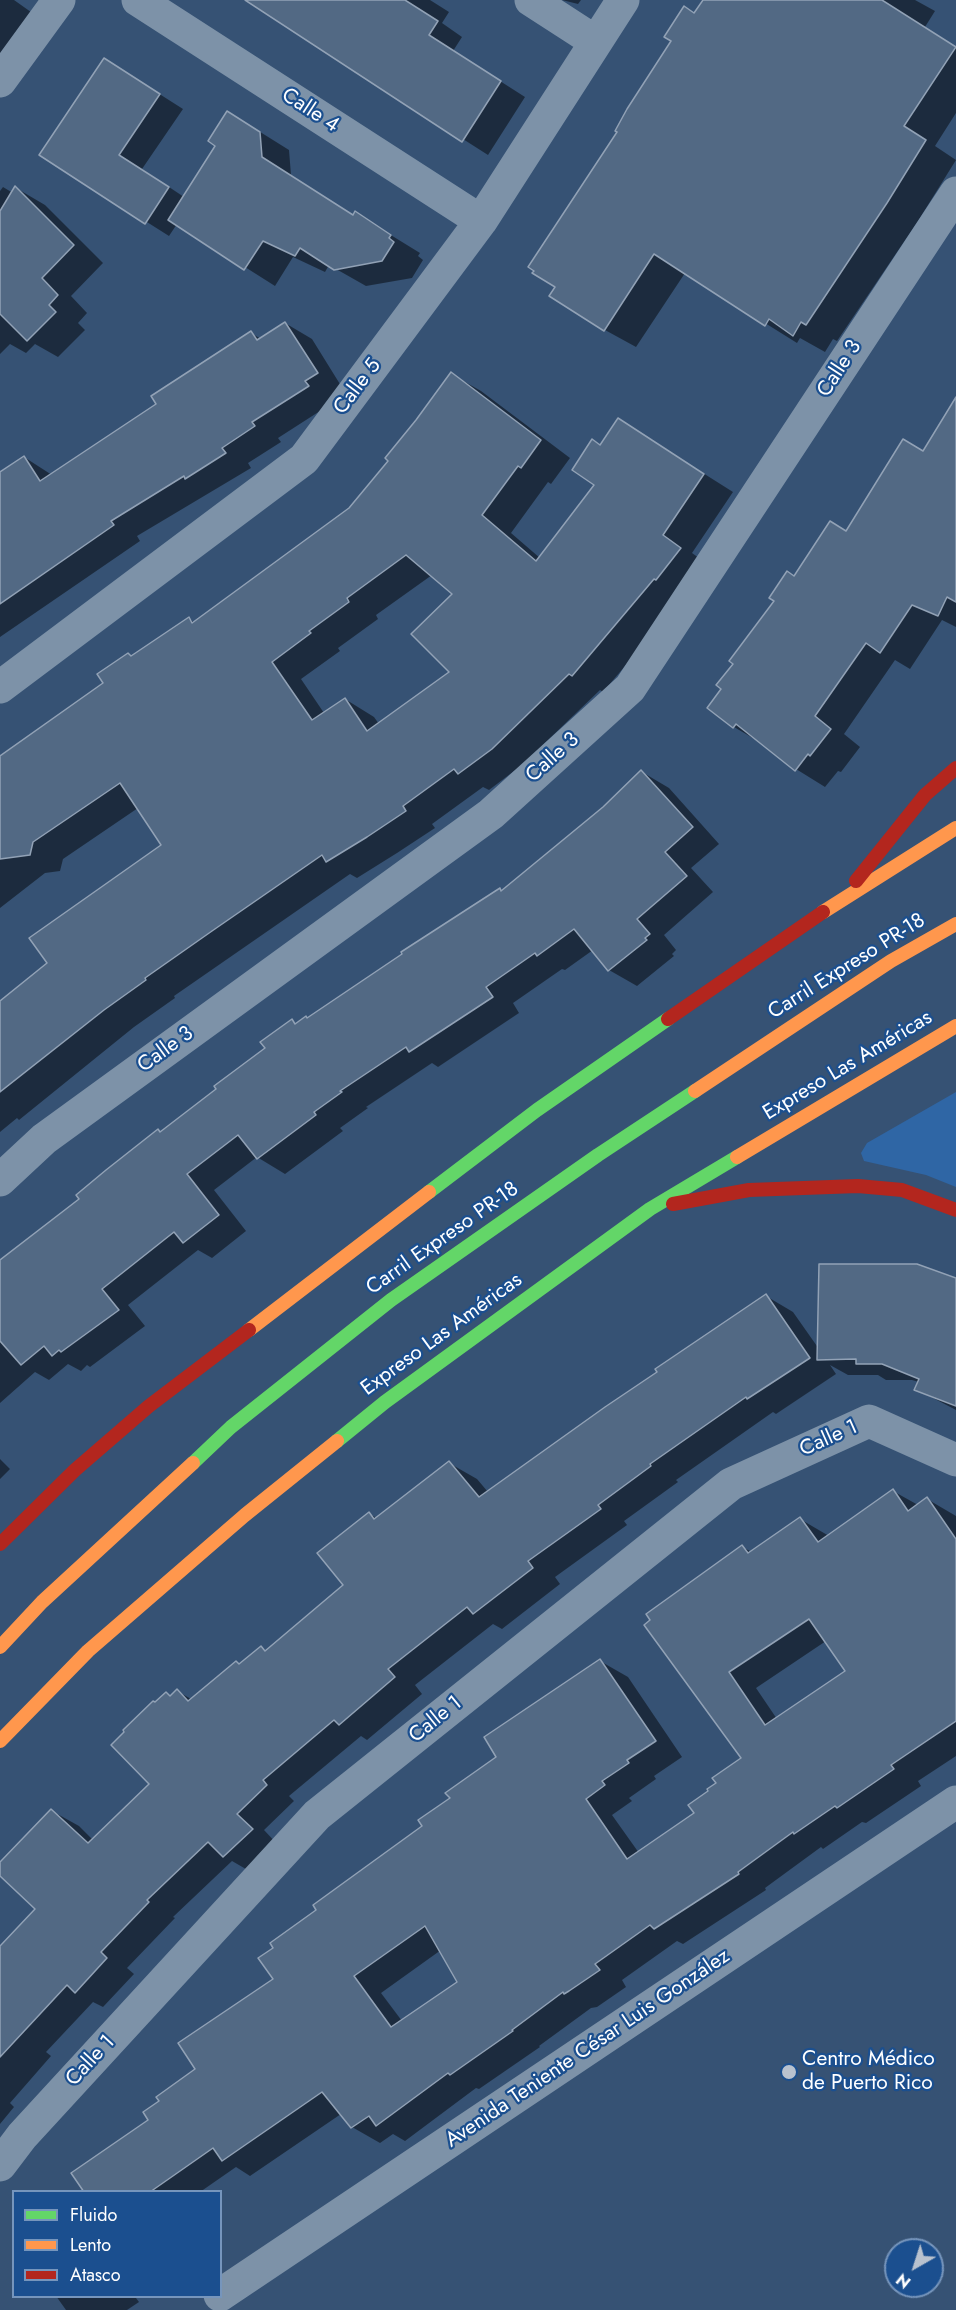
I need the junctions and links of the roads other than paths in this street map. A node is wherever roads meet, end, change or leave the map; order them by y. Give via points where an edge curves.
1 (59, 0) edge
2 (138, 0) edge
3 (531, 0) edge
4 (622, 0) edge
5 (596, 42) junction
6 (0, 81) edge
7 (956, 193) edge
8 (481, 221) junction
9 (0, 687) edge
10 (956, 768) edge
11 (956, 828) edge
12 (841, 900) junction
13 (956, 924) edge
14 (956, 1026) edge
15 (0, 1180) edge
16 (650, 1209) junction
17 (956, 1210) edge
18 (956, 1460) edge
19 (0, 1544) edge
20 (0, 1647) edge
21 (0, 1741) edge
22 (956, 1802) edge
23 (0, 2165) edge
24 (222, 2295) edge
25 (217, 2298) edge
26 (199, 2310) edge

1 - 6 street
2 - 8 street, Calle 4
3 - 5 street
4 - 5 street, Calle 5
5 - 8 street, Calle 5
7 - 15 street, Calle 3 via 630,688 491,814 44,1139
8 - 9 street, Calle 5 via 304,459
10 - 12 highway via 925,795
11 - 12 highway
12 - 19 highway via 537,1110 149,1406 75,1470
13 - 20 highway, Carril Expreso PR-18 via 891,961 637,1129 391,1300 231,1427 42,1602
14 - 16 highway, Expreso Las Américas
16 - 17 highway via 749,1190 858,1186 902,1191
16 - 21 highway, Expreso Las Américas via 385,1402 245,1515 88,1651
18 - 23 street, Calle 1 via 869,1421 731,1484 317,1815 22,2136
22 - 24 street, Avenida Teniente César Luis González
25 - 26 street, Avenida Teniente César Luis González

